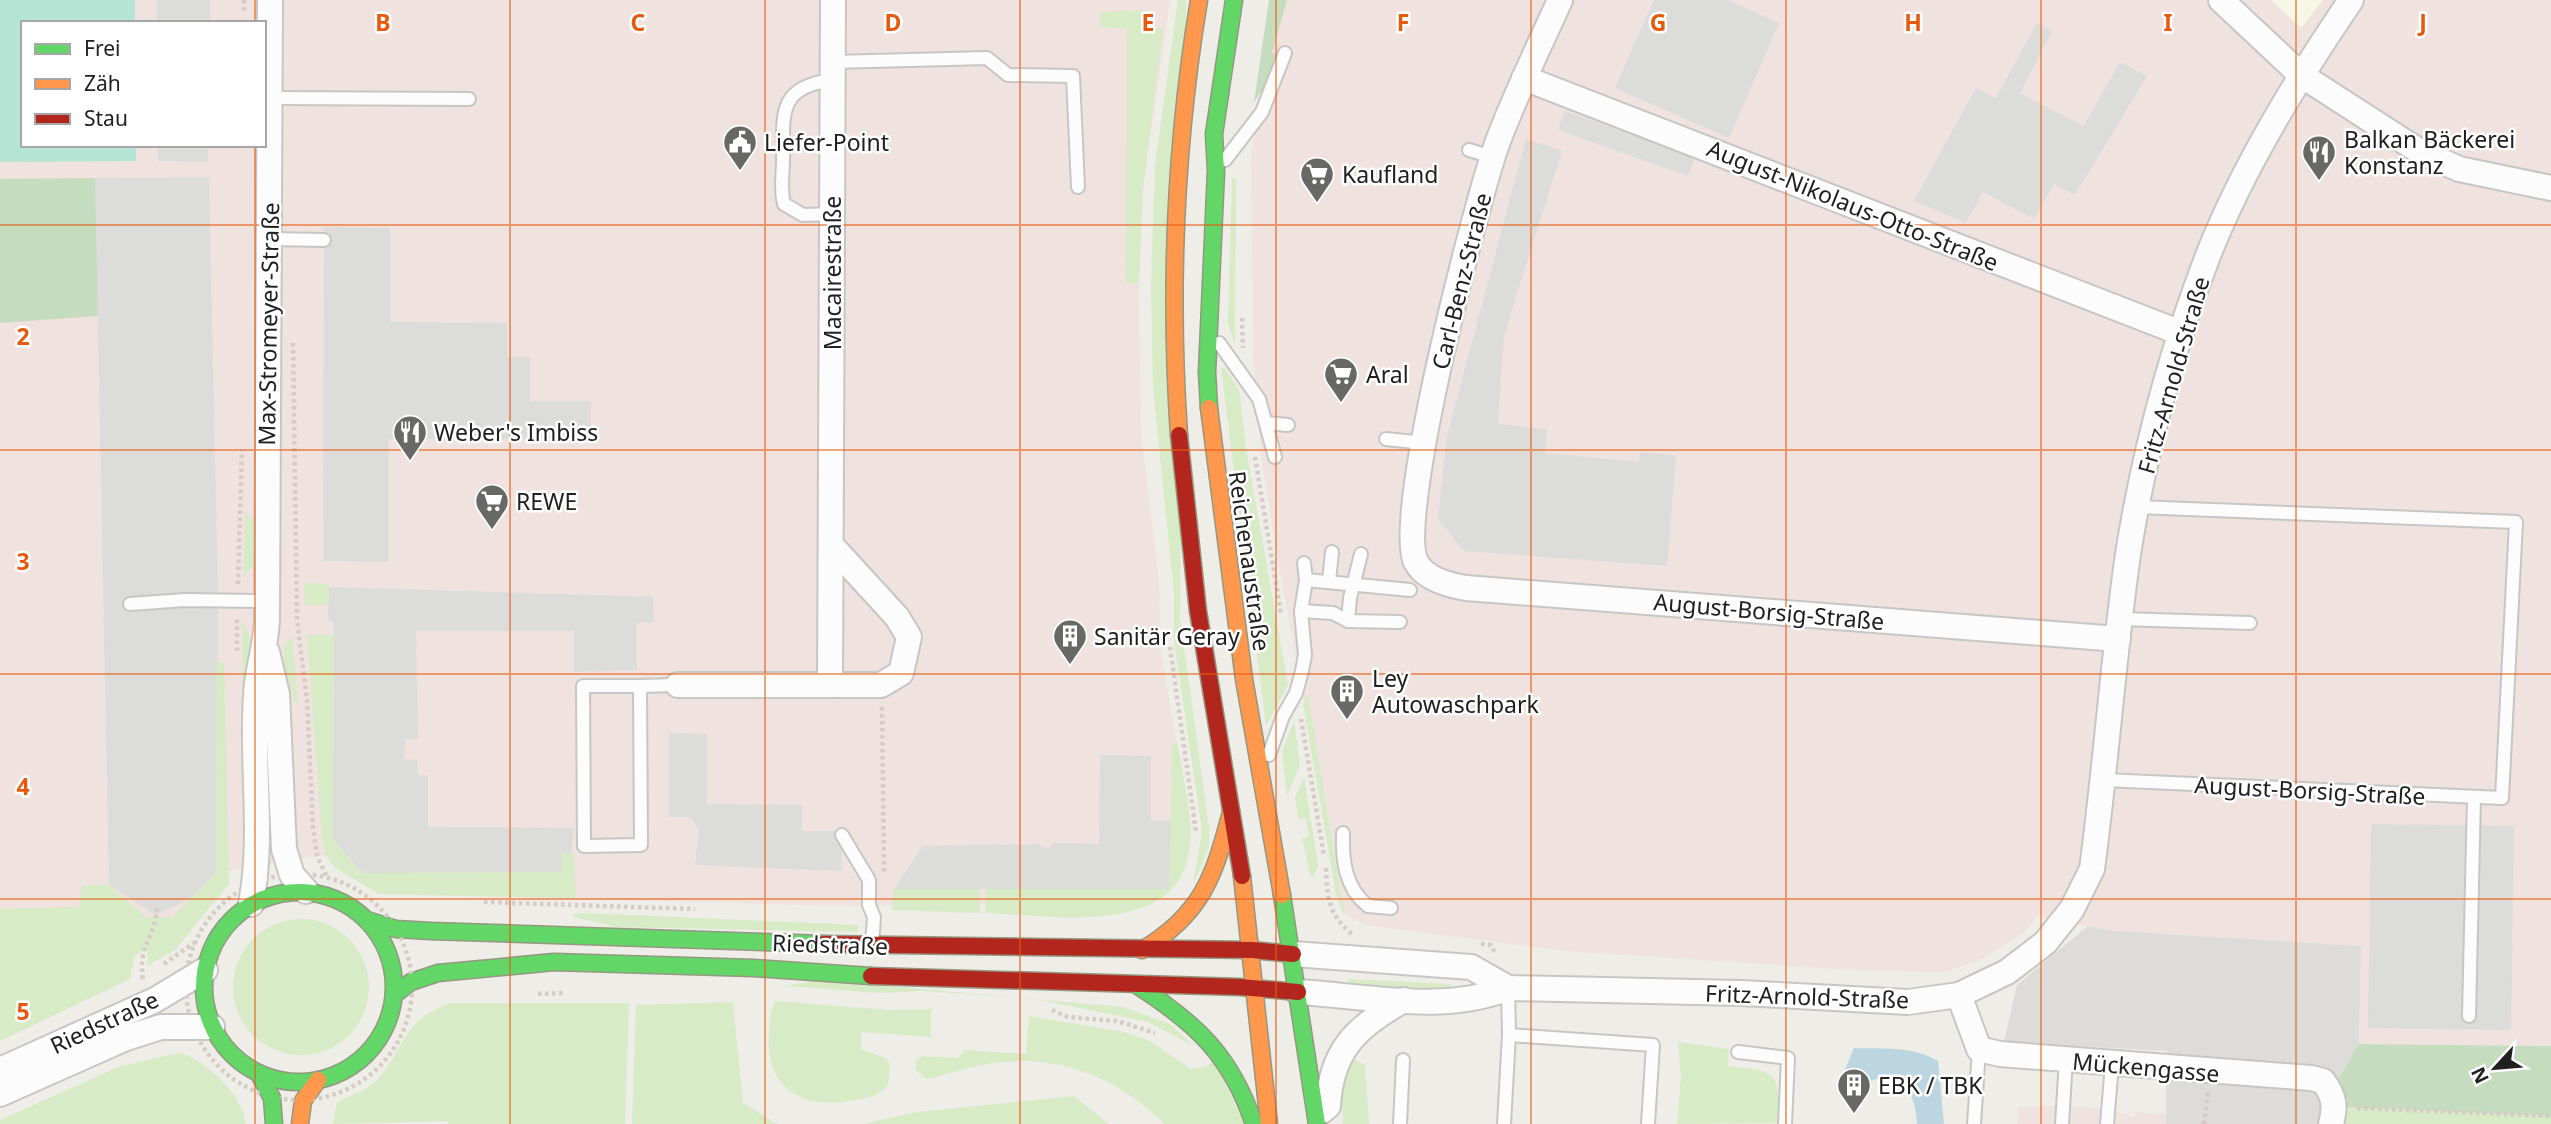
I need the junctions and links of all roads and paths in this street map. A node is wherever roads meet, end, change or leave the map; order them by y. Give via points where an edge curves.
1 (270, 0) edge
2 (833, 0) edge
3 (1199, 0) edge
4 (1234, 0) edge
5 (1560, 0) edge
6 (2221, 0) edge
7 (2351, 0) edge
8 (1285, 53) dead end
9 (833, 71) junction
10 (2301, 75) junction
11 (1524, 78) junction
12 (271, 98) junction
13 (469, 99) dead end
14 (1469, 150) dead end
15 (1493, 157) junction
16 (1216, 171) junction
17 (1078, 187) dead end
18 (2551, 188) edge
19 (832, 214) junction
20 (271, 239) junction
21 (324, 240) dead end
22 (1210, 328) junction
23 (2181, 333) junction
24 (296, 352) dead end
25 (1266, 423) junction
26 (1288, 425) dead end
27 (1386, 439) dead end
28 (1424, 443) junction
29 (242, 445) dead end
30 (1275, 457) dead end
31 (2137, 507) junction
32 (831, 545) junction
33 (1332, 552) dead end
34 (1361, 554) dead end
35 (1304, 563) dead end
36 (1306, 580) junction
37 (1329, 581) junction
38 (1417, 581) junction
39 (1354, 584) junction
40 (238, 600) junction
41 (266, 601) junction
42 (130, 604) dead end
43 (1301, 611) junction
44 (1348, 621) junction
45 (1400, 622) dead end
46 (2250, 623) dead end
47 (2119, 629) junction
48 (266, 648) junction
49 (237, 656) dead end
50 (678, 685) joint
51 (830, 685) junction
52 (881, 685) junction
53 (640, 686) junction
54 (1260, 778) junction
55 (2104, 780) junction
56 (2474, 797) junction
57 (1232, 811) junction
58 (1343, 833) dead end
59 (842, 835) dead end
60 (233, 879) dead end
61 (306, 891) junction
62 (1325, 891) dead end
63 (371, 900) dead end
64 (157, 904) dead end
65 (251, 904) junction
66 (1391, 908) dead end
67 (874, 917) junction
68 (367, 920) junction
69 (1337, 922) dead end
70 (194, 942) dead end
71 (872, 946) junction
72 (1142, 950) junction
73 (1252, 950) junction
74 (1293, 954) junction
75 (205, 970) junction
76 (143, 979) dead end
77 (1136, 985) junction
78 (1256, 988) junction
79 (1508, 988) junction
80 (1298, 992) junction
81 (576, 993) dead end
82 (536, 994) dead end
83 (394, 995) junction
84 (1959, 995) junction
85 (1404, 1000) junction
86 (1047, 1008) dead end
87 (416, 1012) dead end
88 (2469, 1016) dead end
89 (1509, 1035) junction
90 (207, 1037) junction
91 (1165, 1039) dead end
92 (1979, 1048) junction
93 (1738, 1052) dead end
94 (2066, 1059) junction
95 (1403, 1060) dead end
96 (2112, 1064) junction
97 (0, 1070) edge
98 (2211, 1073) junction
99 (259, 1074) junction
100 (318, 1080) junction
101 (245, 1087) dead end
102 (0, 1094) edge
103 (331, 1097) dead end
104 (2333, 1116) edge
105 (2551, 1116) edge
106 (1316, 1120) edge
107 (274, 1124) edge
108 (300, 1124) edge
109 (1254, 1124) edge
110 (1269, 1124) edge
111 (1400, 1124) edge
112 (1504, 1124) edge
113 (1648, 1124) edge
114 (1785, 1124) edge
115 (1974, 1124) edge
116 (2062, 1124) edge
117 (2107, 1124) edge
118 (2204, 1124) edge

1 - 12 street, Max-Stromeyer-Straße
2 - 9 street, Macairestraße
3 - 57 street via 1181,118 1171,299 1198,613
4 - 16 street, Reichenaustraße via 1214,134
5 - 11 street, Carl-Benz-Straße
6 - 10 street
7 - 10 street, Fritz-Arnold-Straße
8 - 16 lane via 1262,112
9 - 17 lane via 987,58 1008,75 1073,76
9 - 19 street, Macairestraße
9 - 19 lane via 800,88 783,111 784,204 803,215
10 - 18 street via 2429,155 2472,172
10 - 23 street, Fritz-Arnold-Straße via 2258,150 2210,252
11 - 15 street, Carl-Benz-Straße
11 - 23 street, August-Nikolaus-Otto-Straße
12 - 13 lane
12 - 20 street, Max-Stromeyer-Straße
14 - 15 lane
15 - 28 street, Carl-Benz-Straße via 1448,328
16 - 22 street, Reichenaustraße
19 - 32 street, Macairestraße
20 - 21 lane
20 - 41 street, Max-Stromeyer-Straße
22 - 25 lane via 1259,399
22 - 54 street, Reichenaustraße via 1206,372 1218,506
23 - 31 street, Fritz-Arnold-Straße
24 - 63 path via 298,621 313,828 317,856 327,878 347,884
25 - 26 lane
25 - 30 lane
27 - 28 lane
28 - 38 street, Carl-Benz-Straße via 1411,538
29 - 40 path
31 - 47 street, Fritz-Arnold-Straße
31 - 56 lane, August-Borsig-Straße via 2516,522 2502,798
32 - 51 street, Macairestraße
32 - 52 street via 897,617 909,637 901,673
33 - 37 lane
34 - 39 lane
35 - 36 lane
36 - 37 lane
36 - 43 lane
37 - 39 lane
38 - 39 lane
38 - 47 street, August-Borsig-Straße via 1466,588
39 - 44 lane
40 - 41 lane
40 - 42 lane
40 - 49 path
41 - 48 street, Max-Stromeyer-Straße
43 - 44 lane via 1333,613
43 - 54 lane via 1303,671
44 - 45 lane
46 - 47 lane
47 - 55 street, Fritz-Arnold-Straße
48 - 61 street, Max-Stromeyer-Straße via 277,694 284,849 292,876
48 - 65 street, Max-Stromeyer-Straße via 256,692 256,868
50 - 51 street
50 - 53 lane
51 - 52 street
52 - 67 path via 885,870
53 - 53 lane via 640,845 584,846 583,686
54 - 74 street, Reichenaustraße
55 - 56 lane, August-Borsig-Straße
55 - 84 street, Fritz-Arnold-Straße via 2092,869 2072,909 2045,943 2007,972
56 - 88 lane
57 - 72 street via 1200,904 1166,937
57 - 73 street
58 - 66 lane via 1345,866 1353,891 1368,906
59 - 67 lane via 869,880
60 - 70 path via 233,893
61 - 65 street via 268,896
61 - 68 street via 328,896
62 - 69 path
64 - 76 path via 157,922 141,956
65 - 75 street via 229,921
67 - 71 lane
68 - 71 street, Riedstraße via 401,929
68 - 83 street via 388,955
71 - 72 street, Riedstraße
72 - 73 street, Riedstraße
73 - 74 street, Riedstraße
73 - 78 street
74 - 79 street, Fritz-Arnold-Straße via 1471,967
74 - 80 street, Reichenaustraße
75 - 90 street
75 - 97 street, Riedstraße via 155,1000
77 - 78 street, Riedstraße
77 - 83 street, Riedstraße via 554,962 438,973 411,982
77 - 109 street via 1177,1011 1212,1042 1238,1079
78 - 80 street, Riedstraße
78 - 110 street
79 - 84 street, Fritz-Arnold-Straße via 1908,1002
79 - 85 street, Fritz-Arnold-Straße via 1481,998
79 - 89 lane
80 - 85 street, Fritz-Arnold-Straße
80 - 106 street, Reichenaustraße
81 - 82 path
83 - 100 street via 387,1024 370,1050 347,1070
84 - 92 street
85 - 106 street via 1366,1024 1341,1053 1332,1071 1328,1106
86 - 91 path via 1068,1017 1117,1021
87 - 103 path via 379,1068
89 - 112 lane
89 - 113 lane via 1653,1045
90 - 99 street
90 - 101 path via 221,1070
90 - 102 street, Riedstraße via 161,1027
92 - 94 street, Mückengasse
92 - 115 lane
93 - 114 lane via 1788,1058
94 - 96 street, Mückengasse
94 - 116 lane
95 - 111 lane
96 - 98 street, Mückengasse
96 - 117 lane
98 - 104 street, Mückengasse via 2323,1082 2332,1094
98 - 118 path
99 - 100 street via 288,1082
99 - 107 street via 272,1098
100 - 108 street via 303,1101
104 - 105 path

